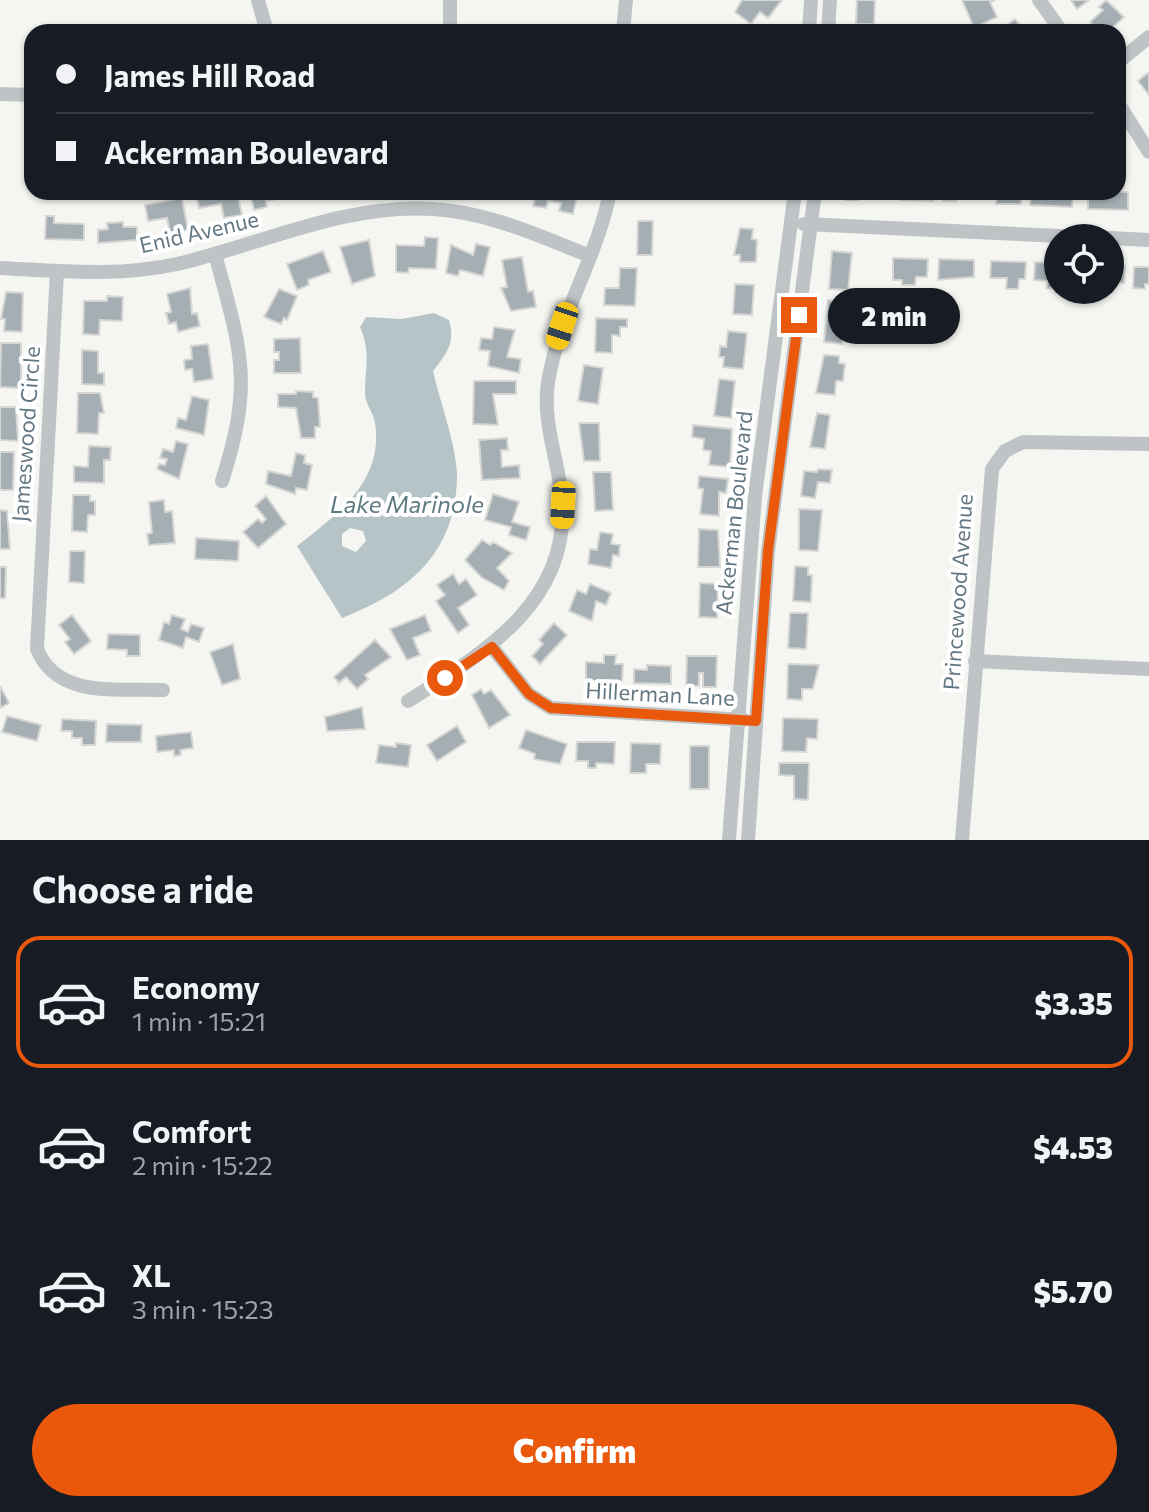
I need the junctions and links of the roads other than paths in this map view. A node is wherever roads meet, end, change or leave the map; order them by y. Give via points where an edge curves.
1 (258, 0) edge
2 (450, 0) edge
3 (626, 0) edge
4 (811, 0) edge
5 (830, 0) edge
6 (1039, 0) edge
7 (265, 24) edge
8 (450, 24) edge
9 (624, 24) edge
10 (810, 24) edge
11 (828, 24) edge
12 (1056, 24) edge
13 (1149, 37) edge
14 (1126, 56) edge
15 (0, 94) edge
16 (24, 95) edge
17 (1126, 113) edge
18 (1149, 152) edge
19 (608, 200) edge
20 (794, 200) edge
21 (814, 200) edge
22 (792, 224) junction
23 (811, 225) junction
24 (1044, 235) edge
25 (1124, 239) edge
26 (1149, 240) edge
27 (215, 254) junction
28 (590, 256) junction
29 (0, 268) edge
30 (57, 271) junction
31 (1149, 444) edge
32 (222, 481) dead end
33 (492, 647) junction
34 (975, 661) junction
35 (1149, 669) edge
36 (163, 690) dead end
37 (408, 701) dead end
38 (738, 720) junction
39 (756, 721) junction
40 (729, 840) edge
41 (748, 840) edge
42 (962, 840) edge

1 - 7 street
2 - 8 street
3 - 9 street
4 - 10 street
5 - 11 street
6 - 12 street
13 - 14 street
15 - 16 street
17 - 18 street
19 - 28 street
20 - 22 street, Ackerman Boulevard
21 - 23 street, Ackerman Boulevard
22 - 23 street
22 - 38 street, Ackerman Boulevard via 755,496
23 - 24 street
23 - 39 street, Ackerman Boulevard via 768,551
25 - 26 street
27 - 28 street, Enid Avenue via 365,213 429,208 507,224
27 - 30 street, Enid Avenue via 137,270
27 - 32 street via 239,343 243,388
28 - 33 street via 557,343 546,401 563,505 558,545 528,609
29 - 30 street, Enid Avenue
30 - 36 street, Jameswood Circle via 37,649 49,671 68,683
31 - 34 street, Princewood Avenue via 1023,442 998,459 988,481
33 - 37 street
33 - 38 street, Hillerman Lane via 529,694 551,708
34 - 35 street
34 - 42 street, Princewood Avenue
38 - 39 street, Hillerman Lane
38 - 40 street, Ackerman Boulevard
39 - 41 street, Ackerman Boulevard

